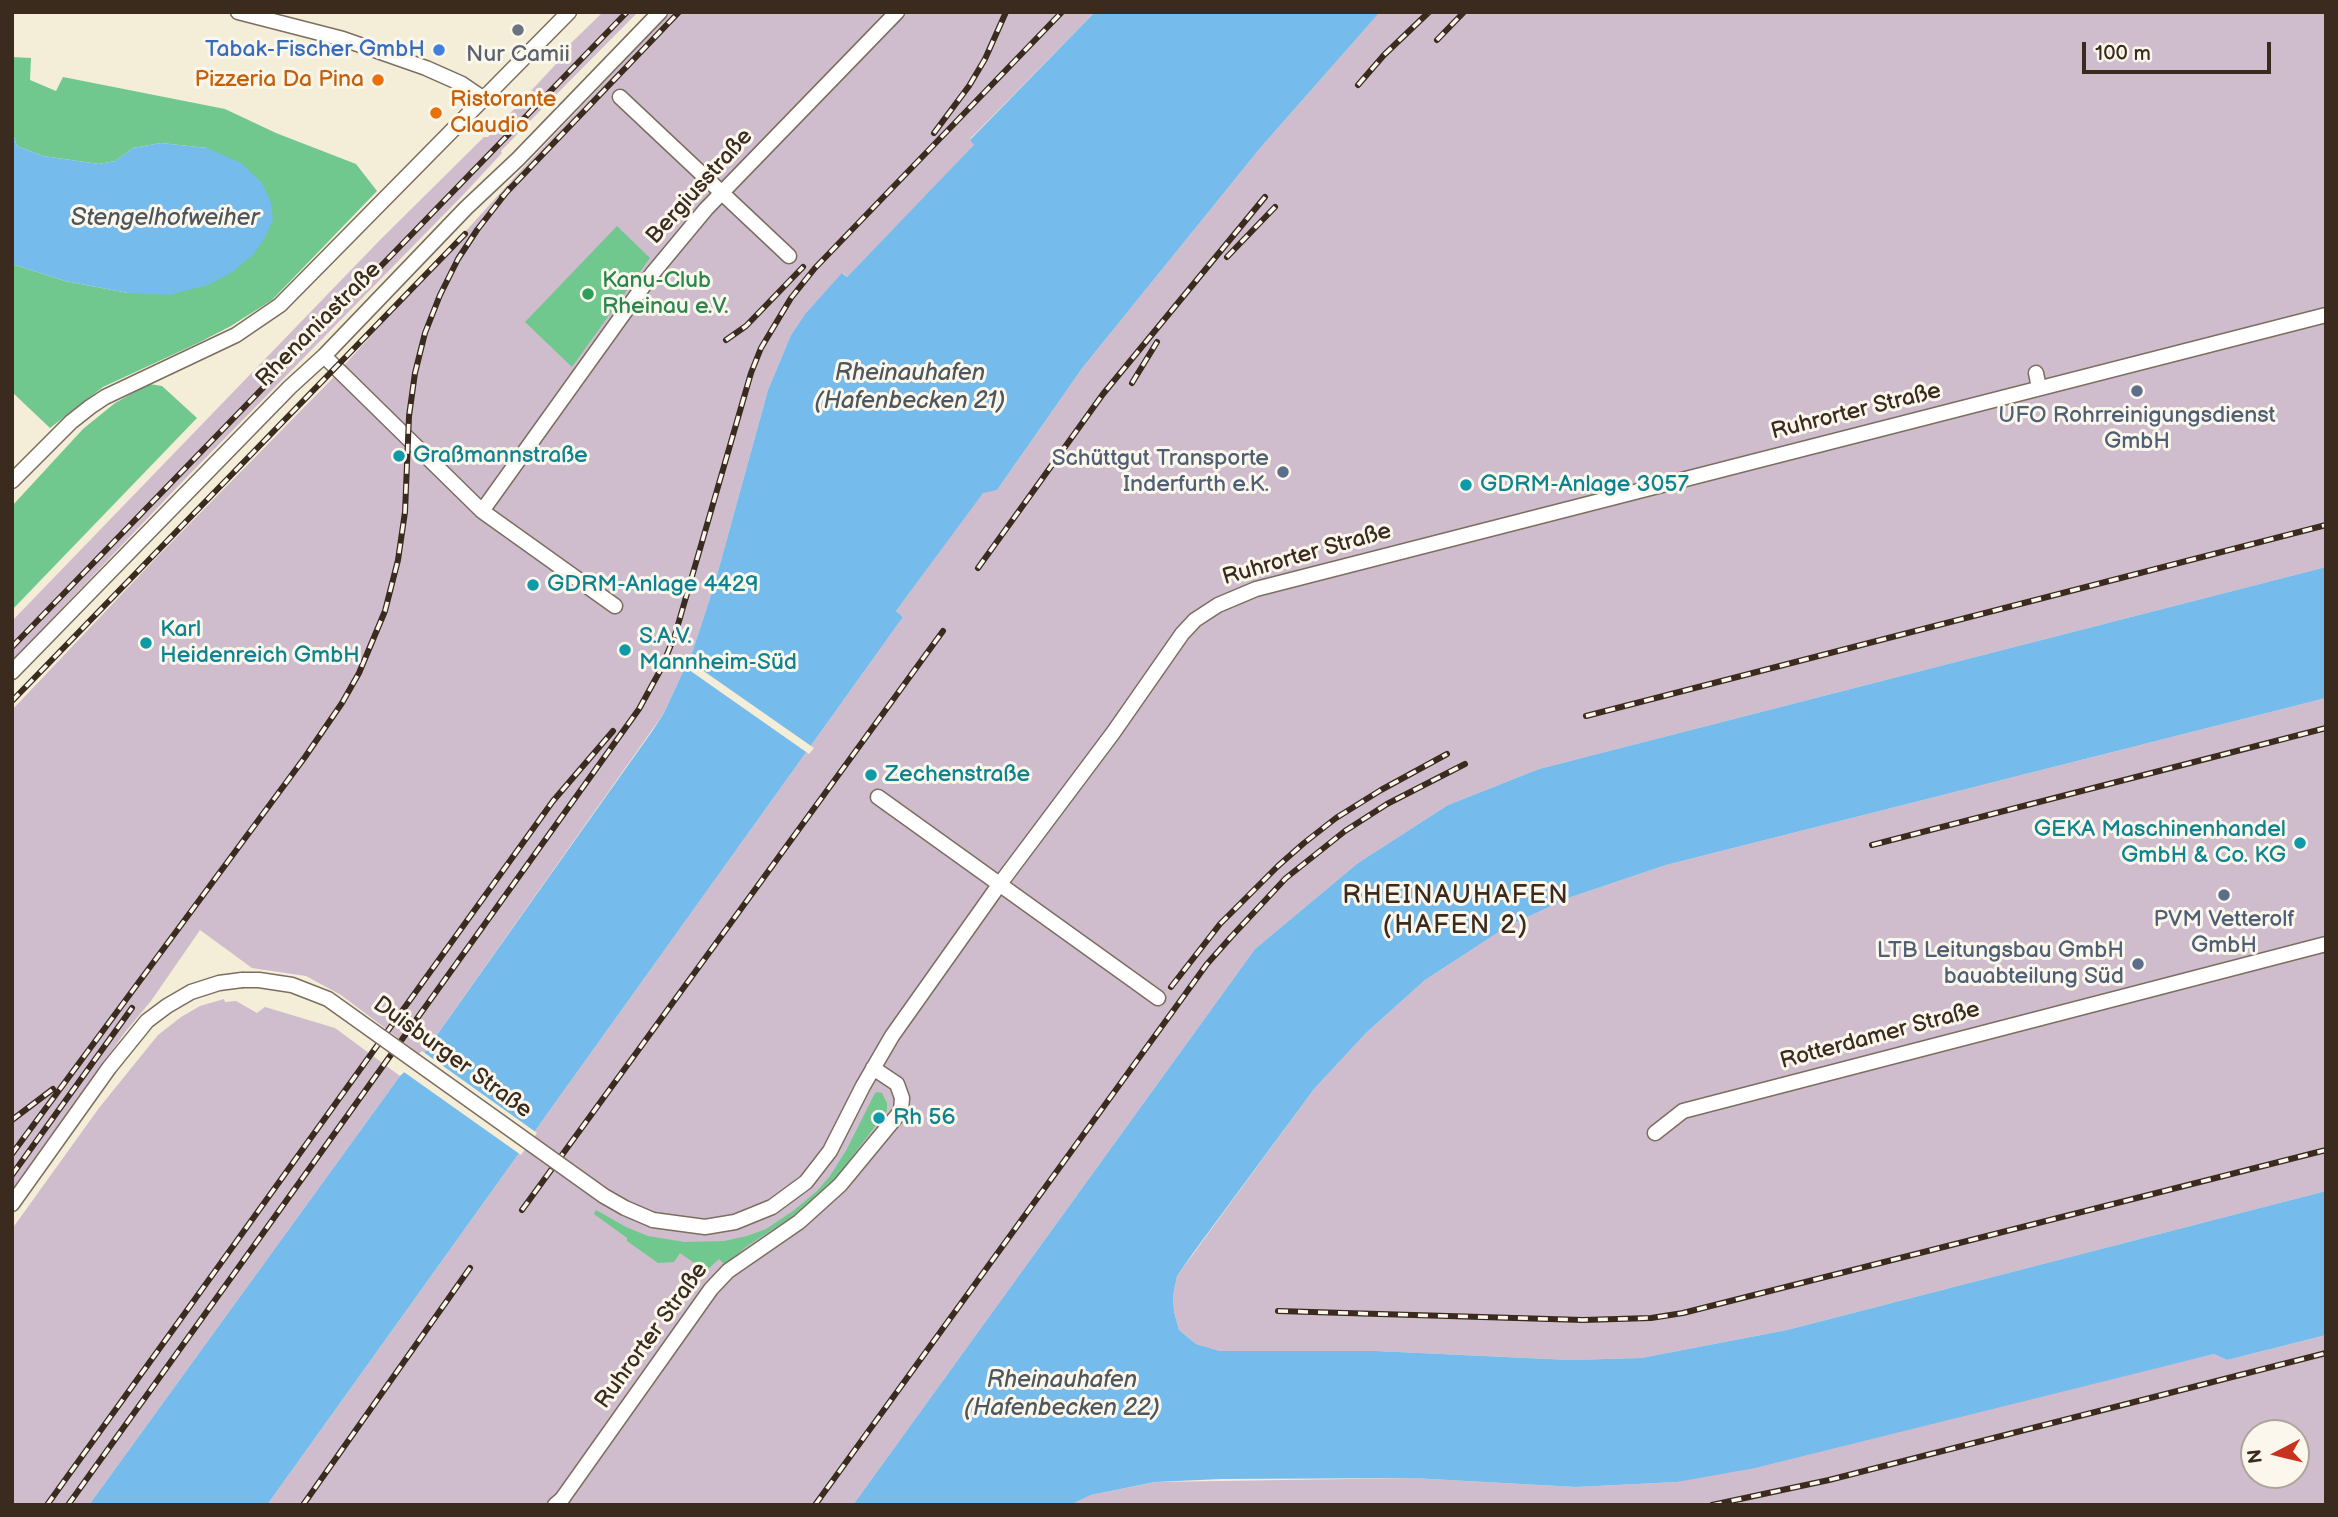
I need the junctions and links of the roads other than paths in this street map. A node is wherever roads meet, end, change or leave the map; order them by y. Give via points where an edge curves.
1 (238, 12) edge
2 (569, 12) edge
3 (660, 12) edge
4 (897, 12) edge
5 (620, 97) dead end
6 (484, 99) junction
7 (723, 192) junction
8 (789, 256) dead end
9 (2326, 315) edge
10 (324, 356) junction
11 (12, 481) edge
12 (482, 511) junction
13 (615, 606) dead end
14 (12, 672) edge
15 (878, 797) dead end
16 (999, 885) junction
17 (2326, 944) edge
18 (1158, 998) dead end
19 (873, 1068) junction
20 (1656, 1133) dead end
21 (12, 1204) edge
22 (560, 1503) edge

1 - 6 street via 343,39 426,68
2 - 6 street
3 - 10 street, Rhenaniastraße
4 - 7 street, Bergiusstraße
5 - 7 street
6 - 11 street via 280,305 236,335 105,397 71,422
7 - 8 street
7 - 12 street, Bergiusstraße via 652,274
9 - 16 street, Ruhrorter Straße via 2038,381 1233,597 1206,612 1182,634
10 - 12 street
10 - 14 street, Rhenaniastraße
12 - 13 street
15 - 16 street
16 - 18 street
16 - 19 street, Ruhrorter Straße
17 - 20 street, Rotterdamer Straße via 1683,1111
19 - 21 street, Duisburger Straße, bridge via 830,1151 806,1182 751,1217 690,1226 653,1220 604,1196 328,999 267,980 219,983 191,992 147,1021
19 - 22 street, Ruhrorter Straße via 897,1084 901,1111 840,1185 711,1289

